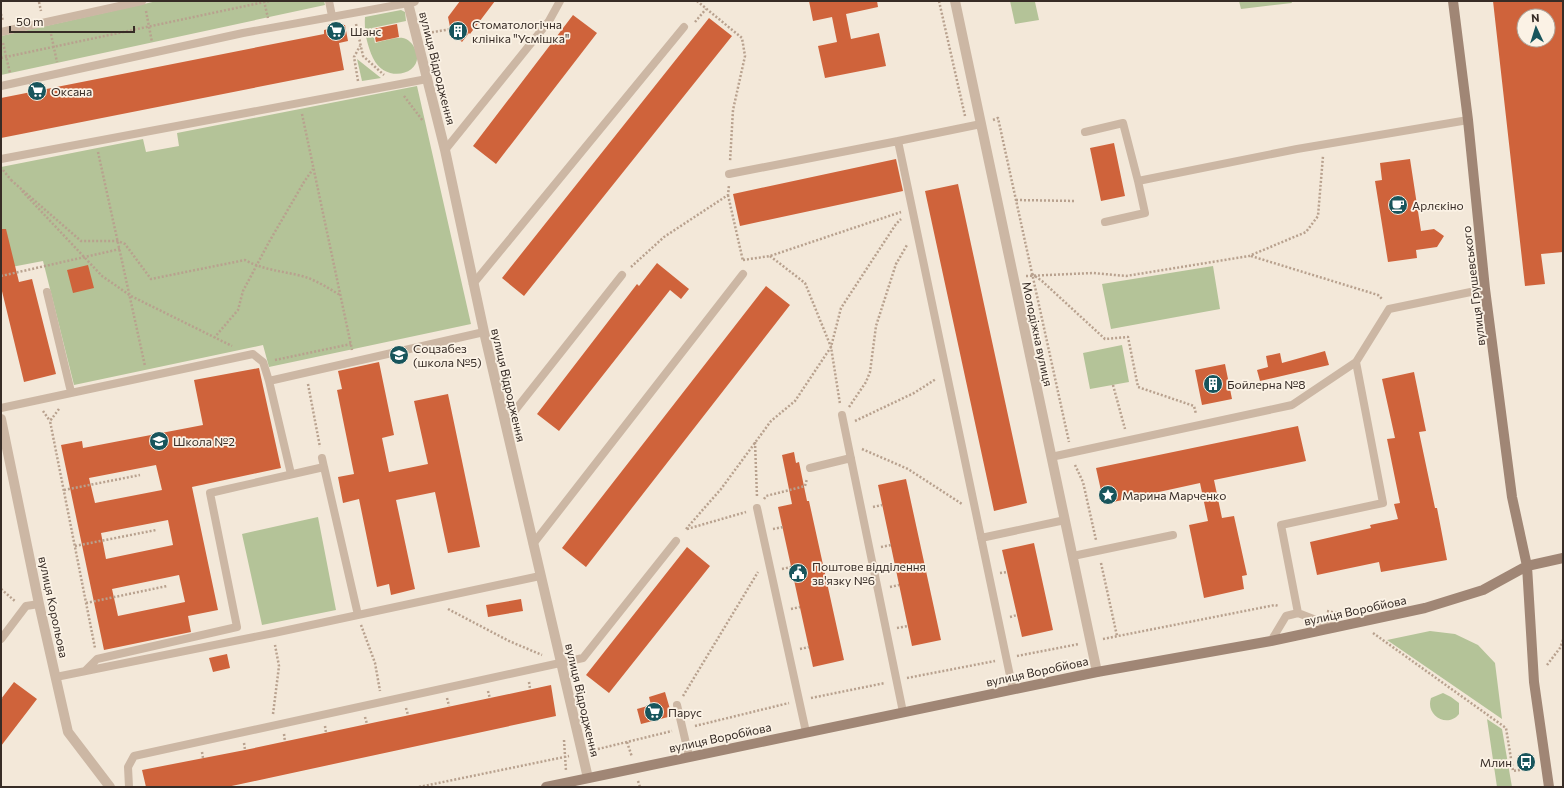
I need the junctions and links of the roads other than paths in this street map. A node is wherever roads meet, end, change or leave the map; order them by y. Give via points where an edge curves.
1 (329, 1) edge
2 (560, 1) edge
3 (955, 1) edge
4 (1453, 1) edge
5 (411, 2) edge
6 (143, 4) edge
7 (332, 16) junction
8 (684, 27) road end
9 (1, 32) edge
10 (427, 79) junction
11 (1, 86) edge
12 (1468, 120) junction
13 (981, 124) junction
14 (1085, 132) dead end
15 (898, 141) junction
16 (445, 150) junction
17 (1, 159) edge
18 (729, 174) road end
19 (1138, 181) junction
20 (1105, 222) dead end
21 (743, 274) road end
22 (622, 275) road end
23 (473, 284) junction
24 (1485, 289) junction
25 (47, 292) dead end
26 (484, 332) junction
27 (1356, 362) junction
28 (269, 381) junction
29 (71, 392) junction
30 (1, 408) edge
31 (1, 419) edge
32 (843, 420) road end
33 (505, 423) junction
34 (1051, 457) junction
35 (322, 458) road end
36 (850, 458) junction
37 (324, 467) junction
38 (810, 468) road end
39 (291, 474) junction
40 (757, 508) road end
41 (1065, 520) junction
42 (1173, 535) dead end
43 (981, 538) junction
44 (676, 541) road end
45 (533, 544) junction
46 (1073, 556) junction
47 (1563, 558) edge
48 (1527, 566) junction
49 (540, 576) junction
50 (39, 604) junction
51 (1298, 613) junction
52 (358, 615) junction
53 (1334, 627) junction
54 (1, 639) edge
55 (1271, 641) junction
56 (561, 662) junction
57 (84, 671) junction
58 (1097, 672) junction
59 (56, 677) junction
60 (1013, 690) junction
61 (677, 705) road end
62 (903, 712) junction
63 (806, 732) junction
64 (689, 756) junction
65 (588, 778) junction
66 (110, 787) edge
67 (129, 787) edge
68 (546, 787) edge
69 (1549, 787) edge

1 - 7 lane
2 - 16 lane via 549,21
3 - 13 street, Молодіжна вулиця
4 - 12 main road, вулиця Грушевського
5 - 7 lane
5 - 10 street, вулиця Відродження
6 - 9 lane
7 - 11 lane
8 - 23 lane
10 - 16 street, вулиця Відродження
10 - 17 lane
12 - 19 lane via 1324,144
12 - 24 main road, вулиця Грушевського
13 - 15 lane
13 - 34 street, Молодіжна вулиця
14 - 19 lane via 1123,123
15 - 18 lane
15 - 43 lane
16 - 23 street, вулиця Відродження
19 - 20 lane via 1145,214
21 - 45 lane
22 - 33 lane
23 - 26 street, вулиця Відродження
24 - 27 lane via 1389,309
24 - 48 main road, вулиця Грушевського via 1512,497
25 - 29 lane
26 - 28 lane
26 - 33 street, вулиця Відродження
27 - 34 lane via 1292,405
27 - 51 lane via 1383,503 1280,525
28 - 29 lane via 263,362 253,354
28 - 39 lane
29 - 30 lane
31 - 50 street, вулиця Корольова
32 - 36 lane
33 - 45 street, вулиця Відродження
34 - 41 street, Молодіжна вулиця
35 - 37 lane
36 - 38 lane
36 - 62 lane
37 - 39 lane
37 - 52 lane
39 - 57 lane via 210,494 237,627 97,659
40 - 63 lane
41 - 43 lane
41 - 46 street, Молодіжна вулиця
42 - 46 lane
43 - 60 lane
44 - 56 lane via 583,658
45 - 49 street, вулиця Відродження
46 - 58 street, Молодіжна вулиця
47 - 48 main road, вулиця Воробйова
48 - 53 main road, вулиця Воробйова via 1483,590 1425,608
48 - 69 main road, вулиця Грушевського via 1534,682
49 - 52 lane
49 - 56 street, вулиця Відродження
50 - 54 lane via 26,606
50 - 59 street, вулиця Корольова
51 - 53 lane
51 - 55 lane via 1286,616
52 - 57 lane
53 - 55 main road, вулиця Воробйова
55 - 58 main road, вулиця Воробйова
56 - 65 street, вулиця Відродження
56 - 67 lane via 134,756 128,767
57 - 59 lane
58 - 60 main road, вулиця Воробйова
59 - 66 street, вулиця Корольова via 68,732
60 - 62 main road, вулиця Воробйова
61 - 64 lane
62 - 63 main road, вулиця Воробйова
63 - 64 main road, вулиця Воробйова
64 - 65 main road, вулиця Воробйова
65 - 68 main road, вулиця Воробйова

